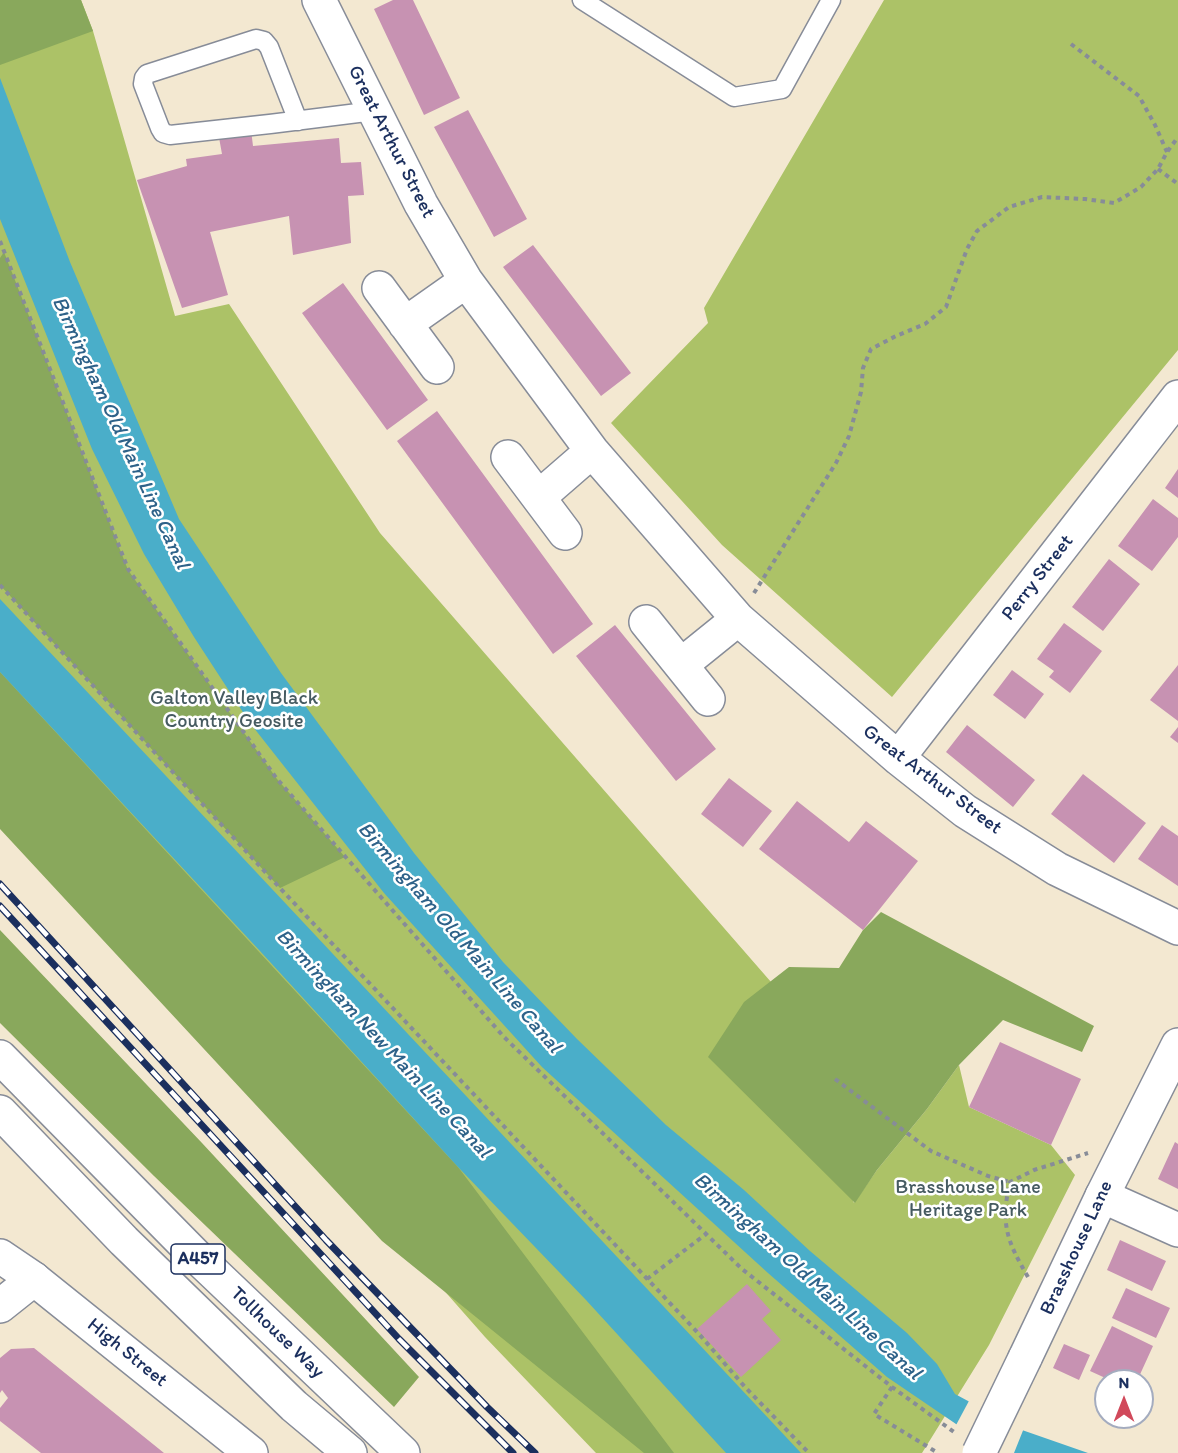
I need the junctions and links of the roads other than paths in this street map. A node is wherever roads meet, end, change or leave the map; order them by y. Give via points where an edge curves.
1 (320, 0) edge
2 (582, 0) edge
3 (831, 0) edge
4 (374, 111) junction
5 (298, 121) junction
6 (466, 281) junction
7 (379, 288) dead end
8 (405, 324) junction
9 (436, 367) dead end
10 (1178, 397) edge
11 (592, 451) junction
12 (508, 457) dead end
13 (539, 497) junction
14 (565, 533) dead end
15 (738, 619) junction
16 (646, 622) dead end
17 (681, 665) junction
18 (708, 699) dead end
19 (898, 758) junction
20 (1178, 927) edge
21 (1178, 1045) edge
22 (0, 1057) edge
23 (0, 1112) edge
24 (1102, 1196) junction
25 (1178, 1230) edge
26 (0, 1256) edge
27 (33, 1279) junction
28 (0, 1306) edge
29 (967, 1443) edge
30 (251, 1453) edge
31 (350, 1453) edge
32 (404, 1453) edge

1 - 4 street, Great Arthur Street
2 - 3 lane via 734,98 782,89
4 - 5 lane
4 - 6 street, Great Arthur Street
5 - 5 lane via 170,135 160,128 144,78 256,39 264,41
6 - 8 street
6 - 11 street, Great Arthur Street
7 - 8 street
8 - 9 street
10 - 19 street, Perry Street
11 - 13 street
11 - 15 street, Great Arthur Street
12 - 13 street
13 - 14 street
15 - 17 street
15 - 19 street, Great Arthur Street
16 - 17 street
17 - 18 street
19 - 20 street, Great Arthur Street via 965,811 1057,869
21 - 24 street, Brasshouse Lane
22 - 32 street, Tollhouse Way / A457 via 198,1258
23 - 31 street, Tollhouse Way / A457 via 141,1257 294,1406
24 - 25 street
24 - 29 street, Brasshouse Lane, bridge via 1025,1358
26 - 27 street, High Street
27 - 28 street
27 - 30 street, High Street

